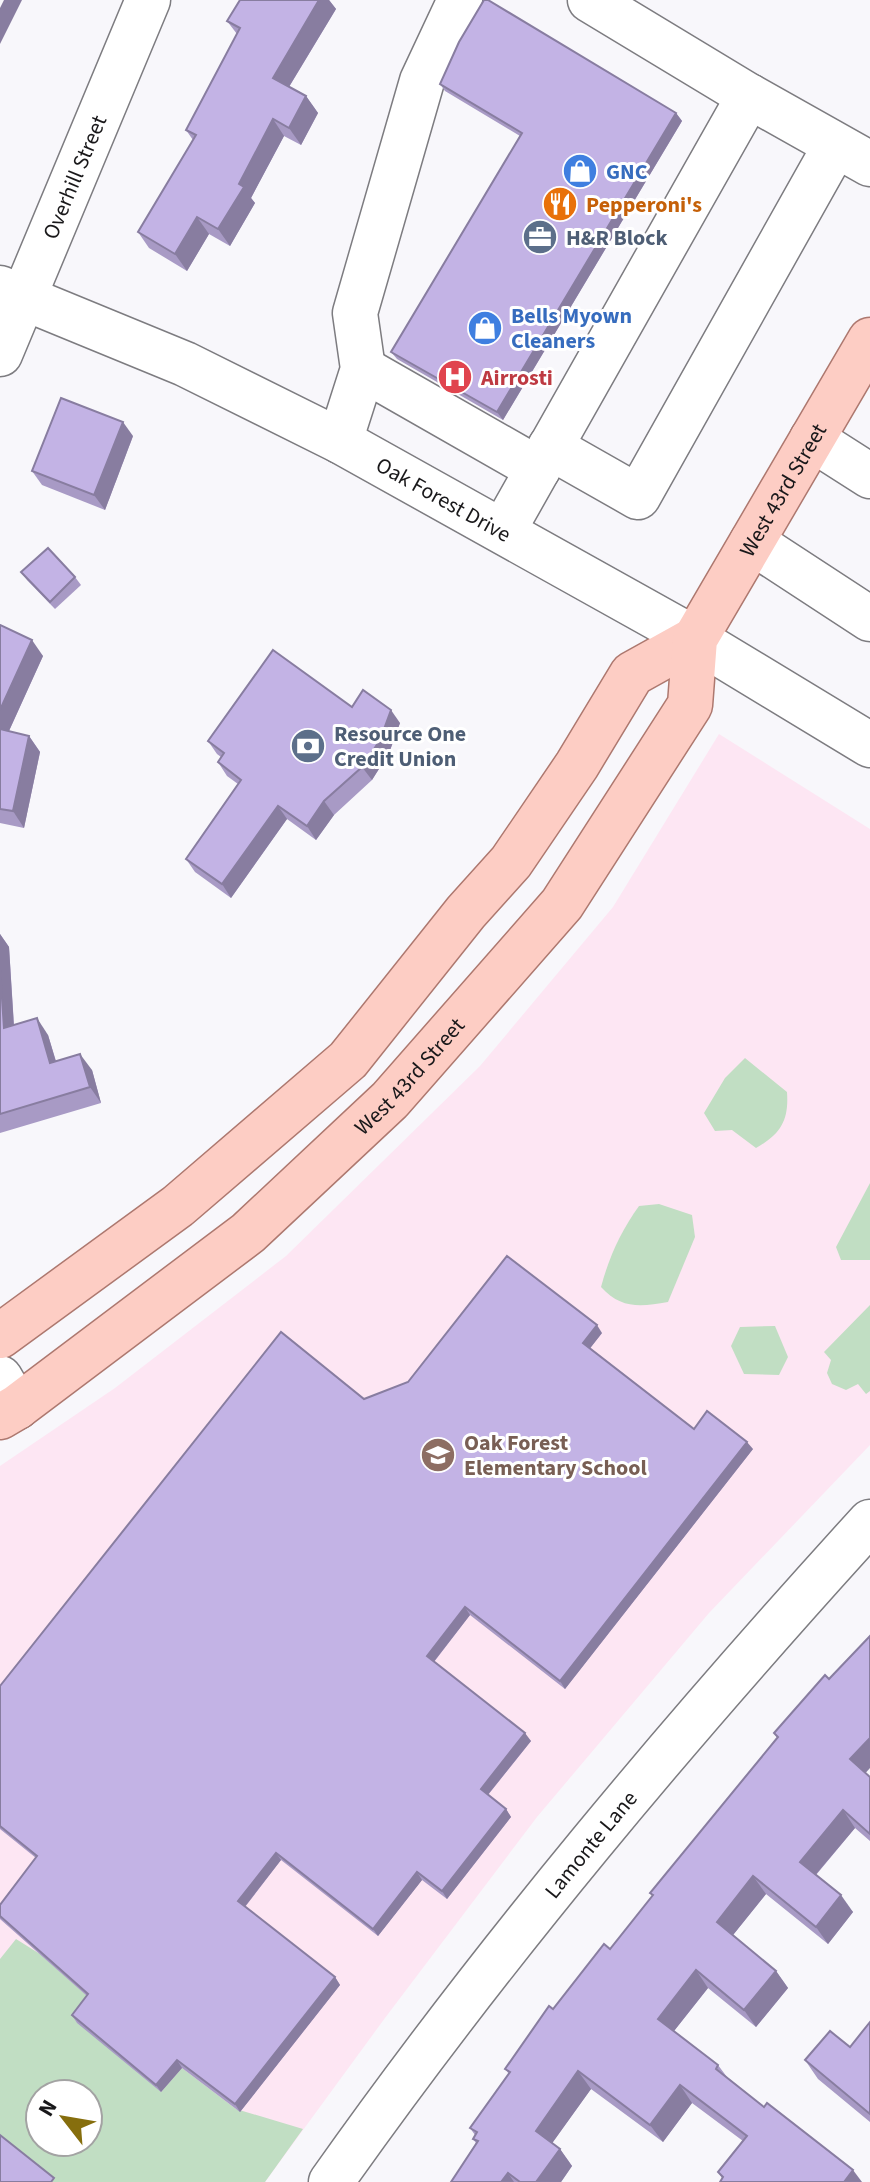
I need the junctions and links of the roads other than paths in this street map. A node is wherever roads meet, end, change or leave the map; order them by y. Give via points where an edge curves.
1 (148, 0) edge
2 (460, 0) edge
3 (590, 0) edge
4 (749, 96) junction
5 (828, 141) junction
6 (870, 164) edge
7 (12, 294) edge
8 (870, 340) edge
9 (0, 354) edge
10 (363, 369) junction
11 (812, 439) junction
12 (340, 441) junction
13 (544, 458) junction
14 (870, 476) edge
15 (503, 531) junction
16 (752, 542) junction
17 (870, 619) edge
18 (695, 639) junction
19 (870, 745) edge
20 (0, 1336) edge
21 (6, 1401) edge
22 (870, 1522) edge
23 (331, 2182) edge

1 - 7 street, Overhill Street
2 - 10 street via 422,81 355,313
3 - 4 street
4 - 5 street
4 - 13 street
5 - 6 street
5 - 13 street via 829,157 638,497
7 - 9 street, Overhill Street
7 - 12 street, Oak Forest Drive via 185,364
8 - 11 main road, West 43rd Street
10 - 12 street
10 - 13 street
11 - 14 street
11 - 16 main road, West 43rd Street
12 - 15 street, Oak Forest Drive
13 - 15 street
15 - 18 street, Oak Forest Drive
16 - 17 street
16 - 18 main road, West 43rd Street
18 - 19 street, Oak Forest Drive
18 - 20 main road via 632,674 511,862 348,1060 178,1206
18 - 21 main road, West 43rd Street via 690,705 562,904 390,1100 248,1233
22 - 23 street, Lamonte Lane via 577,1859

